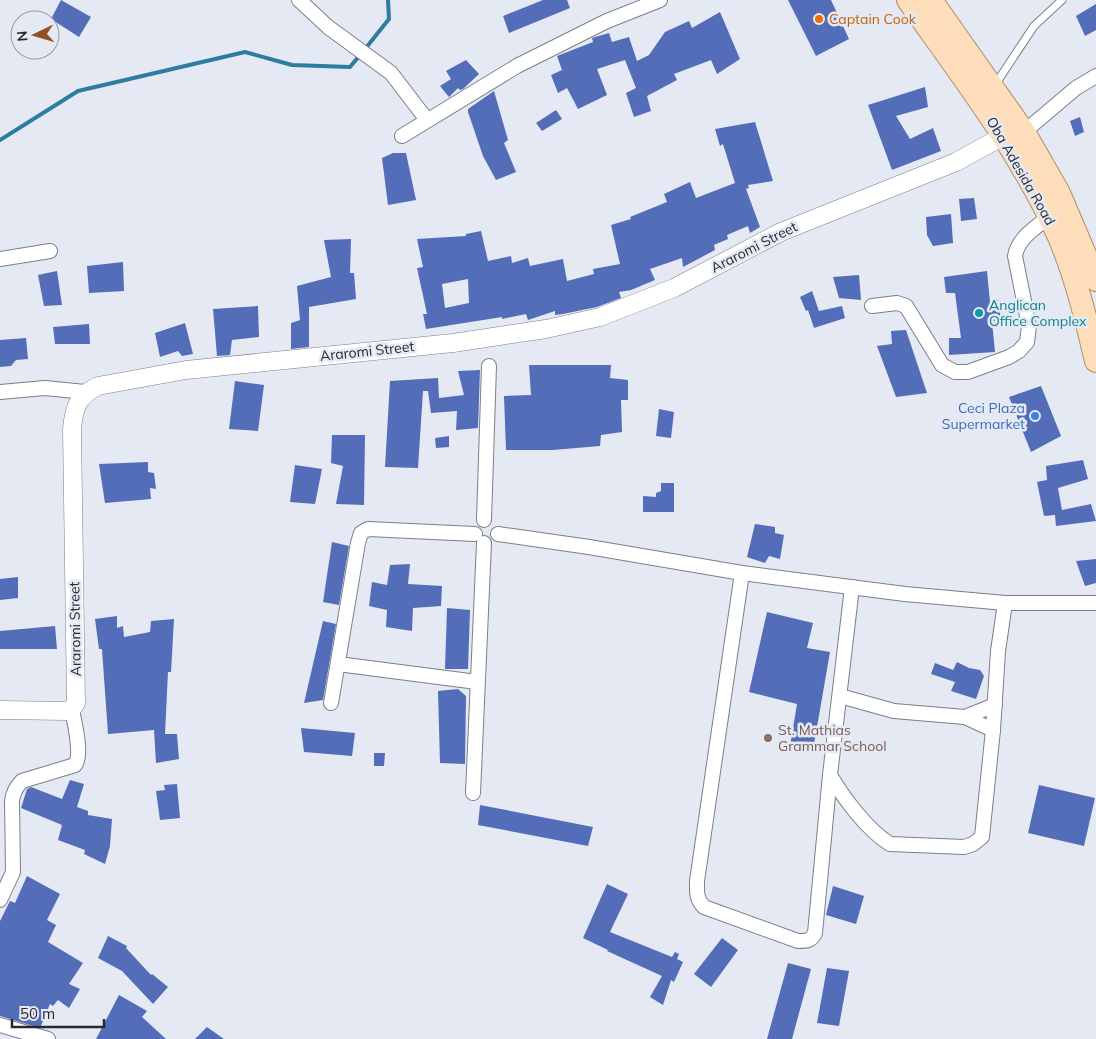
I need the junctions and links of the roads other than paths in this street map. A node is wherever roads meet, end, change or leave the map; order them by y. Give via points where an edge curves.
1 (299, 0) edge
2 (660, 0) edge
3 (908, 0) edge
4 (931, 0) edge
5 (1062, 0) edge
6 (1096, 76) edge
7 (994, 87) junction
8 (427, 120) junction
9 (1014, 134) junction
10 (402, 136) dead end
11 (1049, 217) junction
12 (50, 251) dead end
13 (0, 259) edge
14 (1096, 280) edge
15 (872, 306) dead end
16 (1096, 360) edge
17 (489, 366) dead end
18 (0, 392) edge
19 (85, 392) junction
20 (484, 520) junction
21 (498, 534) junction
22 (480, 539) junction
23 (742, 573) junction
24 (852, 586) junction
25 (1005, 603) junction
26 (1096, 603) edge
27 (338, 664) junction
28 (477, 682) junction
29 (840, 696) junction
30 (331, 703) dead end
31 (995, 705) junction
32 (72, 709) junction
33 (0, 710) edge
34 (964, 717) junction
35 (993, 730) junction
36 (830, 774) junction
37 (473, 793) dead end
38 (0, 900) edge
39 (0, 1025) edge
40 (48, 1039) edge

1 - 8 street via 328,27 392,73
2 - 8 street via 607,21 517,66
3 - 9 main road, Oba Adesida Road
4 - 7 main road, Oba Adesida Road
5 - 7 lane via 1034,26
6 - 9 street
7 - 9 main road, Oba Adesida Road
8 - 10 street
9 - 11 main road, Oba Adesida Road
9 - 14 main road, Oba Adesida Road via 1059,193
9 - 19 street, Araromi Street via 956,162 781,232 674,288 600,317 453,343 186,370 98,386
11 - 15 street via 1027,234 1016,248 1029,326 1027,342 1009,357 968,372 955,372 942,365 906,306 897,303
11 - 16 main road, Oba Adesida Road via 1077,284
12 - 13 street
17 - 20 street
18 - 19 street via 45,388
19 - 32 street, Araromi Street via 73,414 72,429 76,703
20 - 21 street via 496,525
20 - 22 street via 477,525
21 - 22 street via 493,541
21 - 23 street via 589,546
22 - 27 street via 368,529 361,533
22 - 28 street
23 - 24 street
23 - 36 street via 696,881 697,895 704,907 798,941 812,938
24 - 25 street
24 - 29 street
25 - 26 street
25 - 31 street
27 - 28 street
27 - 30 street
28 - 37 street
29 - 34 street via 894,711
29 - 36 street
31 - 34 street
31 - 35 street
32 - 33 street
32 - 38 street via 78,754 75,765 22,781 13,793 13,872
34 - 35 street
35 - 36 street via 982,836 964,847 890,844 880,838 842,796
39 - 40 street

